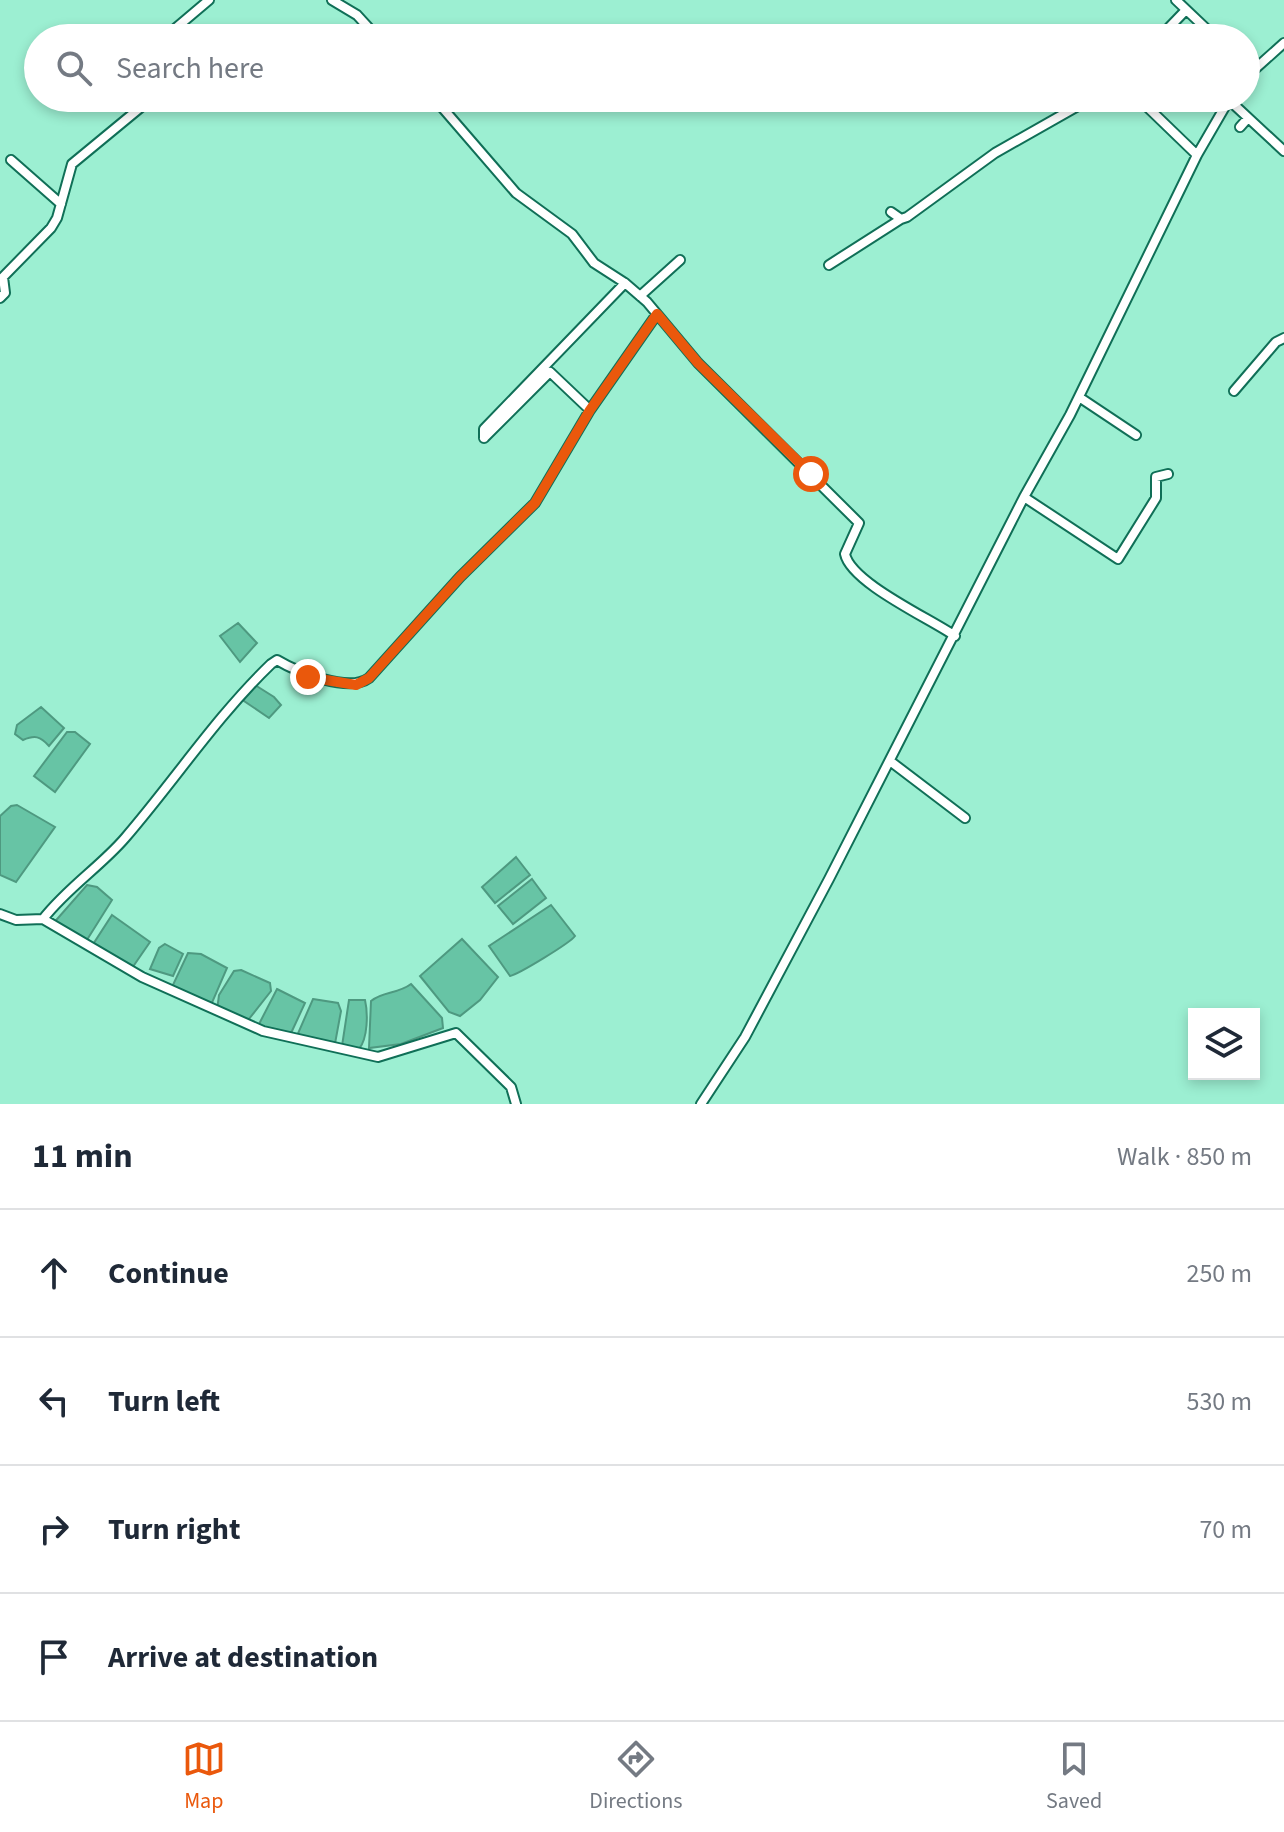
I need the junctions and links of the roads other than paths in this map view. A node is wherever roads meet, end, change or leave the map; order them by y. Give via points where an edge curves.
1 (209, 0) edge
2 (332, 0) edge
3 (1176, 0) edge
4 (1185, 11) junction
5 (181, 24) edge
6 (365, 24) edge
7 (1172, 24) edge
8 (1200, 24) edge
9 (1284, 43) edge
10 (1260, 65) edge
11 (135, 112) edge
12 (446, 112) edge
13 (1067, 112) edge
14 (1152, 112) edge
15 (1222, 112) edge
16 (1242, 112) edge
17 (1248, 118) junction
18 (1240, 127) dead end
19 (1284, 151) edge
20 (1197, 155) junction
21 (11, 160) dead end
22 (61, 204) junction
23 (891, 212) dead end
24 (901, 219) junction
25 (680, 260) dead end
26 (829, 265) dead end
27 (625, 283) junction
28 (640, 296) junction
29 (0, 298) edge
30 (657, 314) junction
31 (1284, 338) edge
32 (1234, 391) dead end
33 (1079, 397) junction
34 (590, 410) junction
35 (1136, 435) dead end
36 (1168, 474) dead end
37 (1024, 497) junction
38 (955, 636) junction
39 (890, 761) junction
40 (965, 818) dead end
41 (0, 914) edge
42 (43, 919) junction
43 (516, 1104) edge
44 (701, 1104) edge

1 - 5 street
2 - 6 street
3 - 4 street
4 - 7 street
4 - 8 street
9 - 10 street
11 - 22 street via 72,164
12 - 27 street via 516,193 572,234 594,263
13 - 24 street via 995,153
14 - 20 street
15 - 20 street
16 - 17 street
17 - 18 street
17 - 19 street
20 - 33 street
21 - 22 street
22 - 29 street via 51,228 3,277 5,293
23 - 24 street
24 - 26 street
25 - 28 street
27 - 28 street
27 - 34 street via 484,429 484,438 550,372
28 - 30 street
30 - 34 street
30 - 38 street via 698,363 859,523 845,554 851,566
31 - 32 street
33 - 35 street
33 - 37 street
34 - 42 street via 535,503 369,678 356,685 308,677 277,660 271,664 192,750 124,840 64,892
36 - 37 street via 1156,477 1156,498 1118,559
37 - 38 street
38 - 39 street
39 - 40 street
39 - 44 street via 745,1037
41 - 42 street via 16,920
42 - 43 street via 142,977 263,1031 378,1057 456,1033 511,1087

